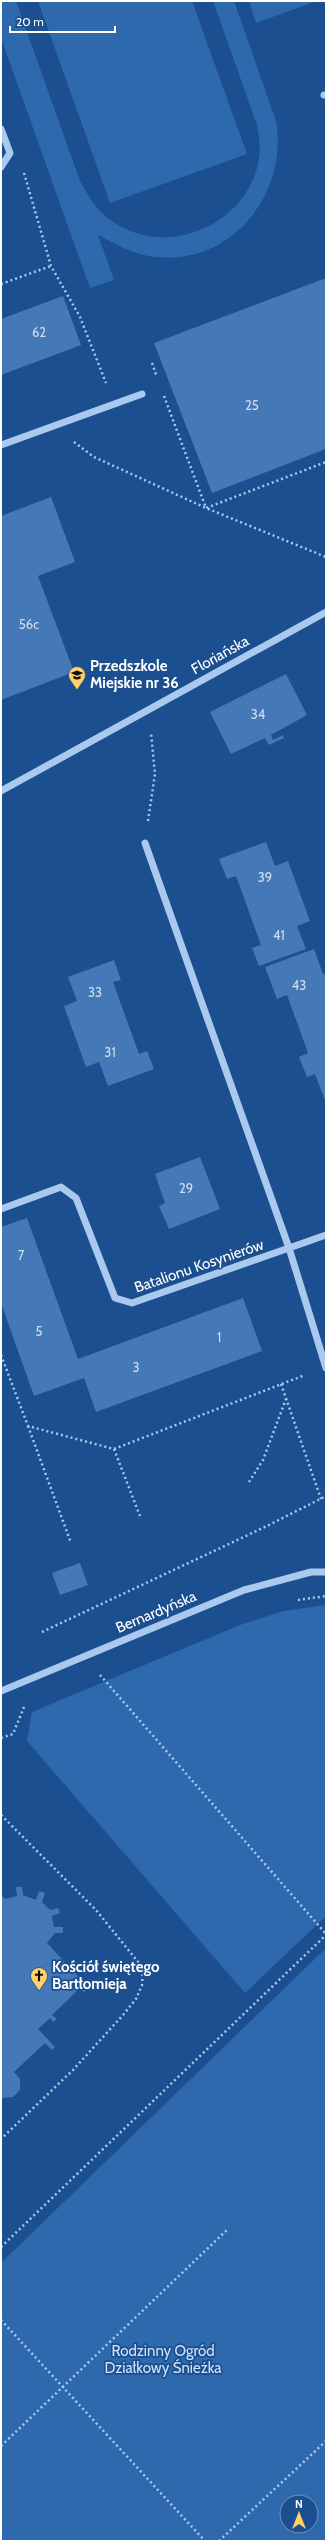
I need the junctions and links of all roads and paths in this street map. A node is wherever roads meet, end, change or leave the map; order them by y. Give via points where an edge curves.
1 (1, 129) edge
2 (1, 167) edge
3 (22, 168) dead end
4 (51, 266) junction
5 (1, 284) edge
6 (152, 363) dead end
7 (157, 378) dead end
8 (163, 392) dead end
9 (142, 394) dead end
10 (114, 404) junction
11 (59, 424) junction
12 (1, 445) edge
13 (326, 462) edge
14 (206, 508) junction
15 (326, 557) edge
16 (326, 612) edge
17 (149, 708) junction
18 (1, 791) edge
19 (144, 843) joint
20 (1, 1209) edge
21 (326, 1236) edge
22 (289, 1248) junction
23 (1, 1355) edge
24 (326, 1368) edge
25 (281, 1384) junction
26 (286, 1399) junction
27 (28, 1426) junction
28 (114, 1449) junction
29 (249, 1482) dead end
30 (326, 1496) edge
31 (322, 1499) junction
32 (140, 1516) dead end
33 (71, 1543) dead end
34 (326, 1572) edge
35 (326, 1596) edge
36 (290, 1601) dead end
37 (42, 1632) dead end
38 (107, 1672) dead end
39 (100, 1675) junction
40 (93, 1678) dead end
41 (1, 1691) edge
42 (29, 1705) dead end
43 (1, 1738) edge
44 (1, 1815) edge
45 (326, 1934) edge
46 (1, 2139) edge
47 (228, 2229) dead end
48 (1, 2246) edge
49 (1, 2320) edge
50 (63, 2387) junction
51 (326, 2441) edge
52 (1, 2446) edge
53 (205, 2541) edge
54 (219, 2541) edge

1 - 2 street via 10,153
3 - 4 path
4 - 5 path
4 - 10 path via 80,317
6 - 7 path
8 - 14 path
9 - 10 street
10 - 11 street
11 - 12 street
11 - 14 path via 73,441 94,457
13 - 14 path
14 - 15 path
16 - 17 street, Floriańska
17 - 18 street, Floriańska
17 - 19 path via 155,774
19 - 22 street
20 - 22 street, Batalionu Kosynierów via 61,1187 76,1198 115,1298 132,1303
21 - 22 street, Batalionu Kosynierów
22 - 24 street
23 - 27 path
24 - 25 path
25 - 26 path
25 - 28 path
26 - 29 path via 263,1460
26 - 31 path
27 - 28 path
27 - 33 path
28 - 32 path
30 - 31 path
31 - 37 path
34 - 41 street, Bernardyńska via 311,1572 244,1590
35 - 36 path
38 - 39 path
39 - 40 path
39 - 45 path
42 - 43 path via 22,1708 13,1734
44 - 46 path via 96,1910 143,1968 142,1985 136,1999 127,2010 73,2070
45 - 48 path
47 - 50 path
49 - 50 path
50 - 52 path
50 - 53 path
51 - 54 path

